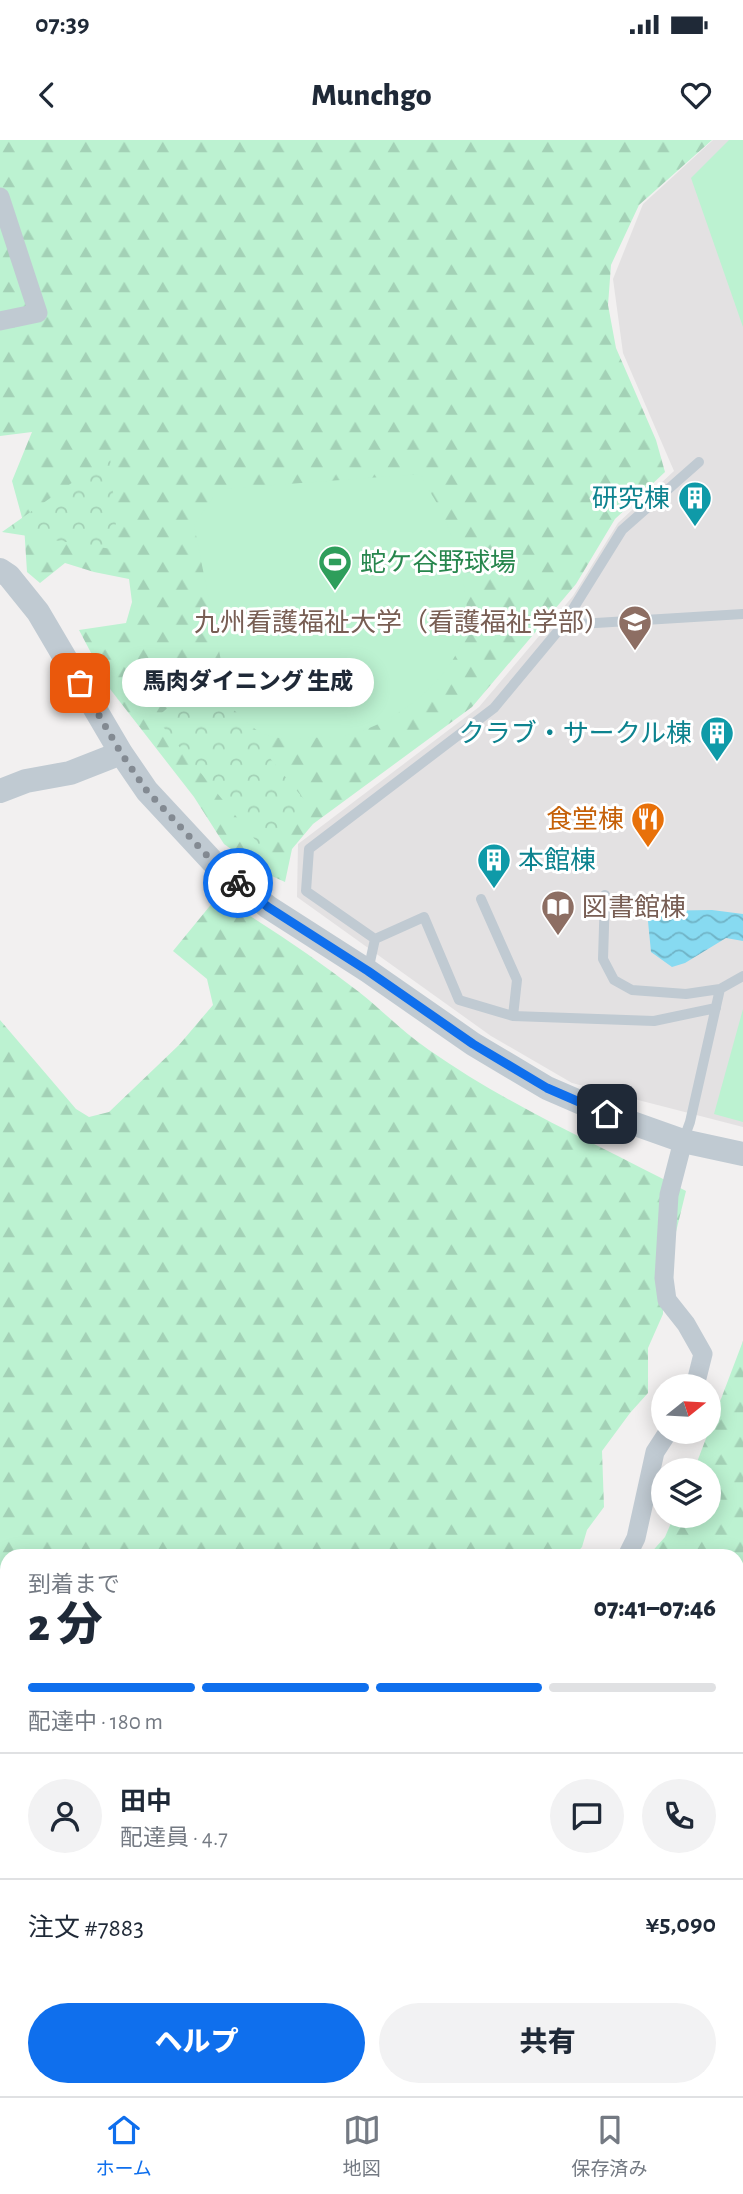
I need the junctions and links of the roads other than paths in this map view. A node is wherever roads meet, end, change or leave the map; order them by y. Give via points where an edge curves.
1 (0, 197) edge
2 (0, 321) edge
3 (699, 462) dead end
4 (0, 570) edge
5 (743, 614) edge
6 (563, 625) junction
7 (121, 753) junction
8 (0, 791) edge
9 (605, 895) dead end
10 (481, 899) dead end
11 (375, 940) junction
12 (368, 971) junction
13 (743, 976) edge
14 (720, 989) junction
15 (716, 1009) junction
16 (513, 1016) junction
17 (684, 1140) junction
18 (743, 1154) edge
19 (698, 1374) edge
20 (660, 1444) edge
21 (630, 1549) edge

1 - 2 street via 38,313
3 - 6 lane via 622,530
4 - 7 street via 38,612
5 - 6 lane
6 - 11 lane via 494,708 309,849 306,891
7 - 8 street via 70,773
7 - 12 street via 147,791 213,862 268,907
9 - 14 lane via 603,959 614,980 632,990 687,994
10 - 16 lane via 517,980
11 - 12 lane
11 - 16 lane via 424,917 459,1000
12 - 17 street via 473,1044 547,1088
13 - 14 lane
14 - 15 lane
15 - 16 lane via 654,1021
15 - 17 lane
17 - 18 street
17 - 19 street via 669,1195 664,1278 667,1300 703,1354
20 - 21 street

